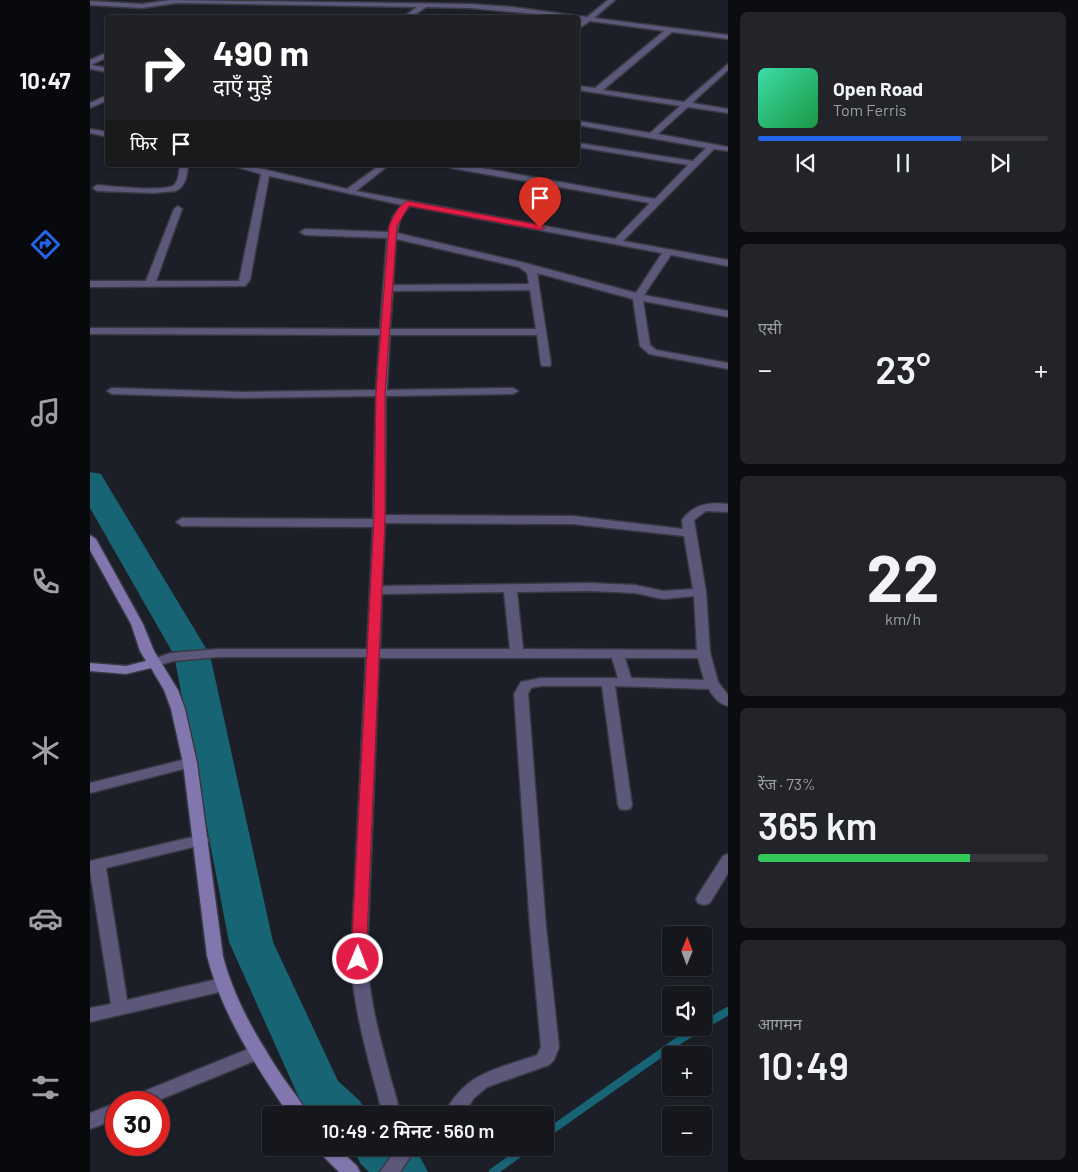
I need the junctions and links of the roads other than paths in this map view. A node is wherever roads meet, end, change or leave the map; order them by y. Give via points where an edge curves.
1 (612, 0) edge
2 (90, 3) edge
3 (425, 5) junction
4 (512, 9) junction
5 (410, 15) edge
6 (504, 15) edge
7 (558, 15) edge
8 (580, 18) edge
9 (589, 19) junction
10 (580, 26) edge
11 (671, 29) junction
12 (728, 37) edge
13 (105, 56) edge
14 (90, 65) edge
15 (728, 66) edge
16 (105, 69) edge
17 (580, 88) edge
18 (598, 90) junction
19 (105, 98) edge
20 (686, 105) junction
21 (90, 106) edge
22 (728, 112) edge
23 (580, 123) edge
24 (90, 131) edge
25 (105, 135) edge
26 (652, 136) junction
27 (580, 145) edge
28 (712, 146) junction
29 (728, 149) edge
30 (696, 164) junction
31 (184, 167) edge
32 (243, 167) edge
33 (382, 167) edge
34 (462, 167) edge
35 (503, 167) edge
36 (266, 172) junction
37 (496, 173) junction
38 (97, 188) dead end
39 (349, 192) junction
40 (657, 202) junction
41 (407, 204) junction
42 (178, 209) dead end
43 (305, 232) dead end
44 (392, 235) junction
45 (617, 242) junction
46 (668, 252) junction
47 (728, 263) edge
48 (529, 268) junction
49 (90, 284) edge
50 (150, 284) junction
51 (534, 287) junction
52 (388, 288) junction
53 (638, 297) junction
54 (728, 314) edge
55 (90, 330) edge
56 (386, 332) junction
57 (541, 332) junction
58 (546, 364) dead end
59 (728, 366) edge
60 (112, 391) dead end
61 (513, 391) dead end
62 (381, 393) junction
63 (728, 508) edge
64 (379, 521) junction
65 (182, 522) dead end
66 (689, 533) junction
67 (92, 548) edge
68 (510, 589) junction
69 (375, 590) junction
70 (700, 592) junction
71 (703, 654) junction
72 (374, 655) junction
73 (517, 655) junction
74 (618, 655) junction
75 (154, 663) junction
76 (90, 667) edge
77 (608, 682) junction
78 (626, 682) junction
79 (713, 686) junction
80 (728, 702) edge
81 (190, 763) junction
82 (91, 786) edge
83 (625, 805) dead end
84 (200, 840) junction
85 (728, 860) edge
86 (94, 866) edge
87 (704, 899) dead end
88 (222, 985) junction
89 (120, 1008) junction
90 (90, 1015) edge
91 (258, 1052) junction
92 (163, 1091) edge
93 (294, 1106) edge
94 (390, 1106) edge
95 (459, 1106) edge
96 (105, 1115) edge
97 (90, 1121) edge
98 (335, 1156) edge
99 (400, 1156) edge
100 (350, 1172) edge
101 (389, 1172) edge

1 - 9 street
2 - 3 street via 133,6 177,1
3 - 4 street
3 - 5 street
4 - 6 street
4 - 7 street
8 - 9 street
9 - 10 street
9 - 11 street
11 - 12 street
11 - 18 street
13 - 14 street
14 - 16 street
15 - 20 street
17 - 18 street
18 - 20 street
19 - 21 street
20 - 22 street
20 - 26 street
23 - 26 street
24 - 25 street
26 - 28 street
27 - 30 street
28 - 29 street
28 - 30 street
30 - 40 street
31 - 38 street via 176,189
32 - 36 street
33 - 39 street
34 - 37 street
35 - 37 street
36 - 39 street
36 - 50 street via 242,284
37 - 40 street
39 - 41 street
40 - 45 street
41 - 44 street via 398,216
41 - 45 street
42 - 50 street
43 - 44 street
44 - 48 street
44 - 52 street
45 - 46 street
46 - 47 street
46 - 53 street
48 - 51 street
48 - 53 street
49 - 50 street
51 - 52 street
51 - 57 street
52 - 56 street
53 - 54 street
53 - 59 street via 645,346 649,351
55 - 56 street
56 - 57 street
56 - 62 street
57 - 58 street
60 - 62 street via 243,395
61 - 62 street
62 - 64 street
63 - 66 street via 708,507 691,514
64 - 65 street
64 - 66 street via 580,520 656,532
64 - 69 street
66 - 70 street
67 - 75 street via 137,624
68 - 69 street
68 - 70 street via 622,588 663,595
68 - 73 street
69 - 72 street
70 - 71 street
71 - 74 street
71 - 79 street
72 - 73 street
72 - 75 street via 195,654
72 - 94 street via 358,959 377,1060
73 - 74 street
74 - 78 street
75 - 76 street via 126,670
75 - 81 street via 178,709
77 - 78 street
77 - 83 street
77 - 95 street via 532,683 522,688 538,927 550,1047 543,1060 480,1082
78 - 79 street
79 - 80 street
81 - 82 street
81 - 84 street
84 - 86 street
84 - 88 street via 215,956
85 - 87 street
86 - 89 street
88 - 89 street
88 - 91 street
89 - 90 street
91 - 92 street
91 - 93 street
96 - 97 street
98 - 100 street
99 - 101 street

